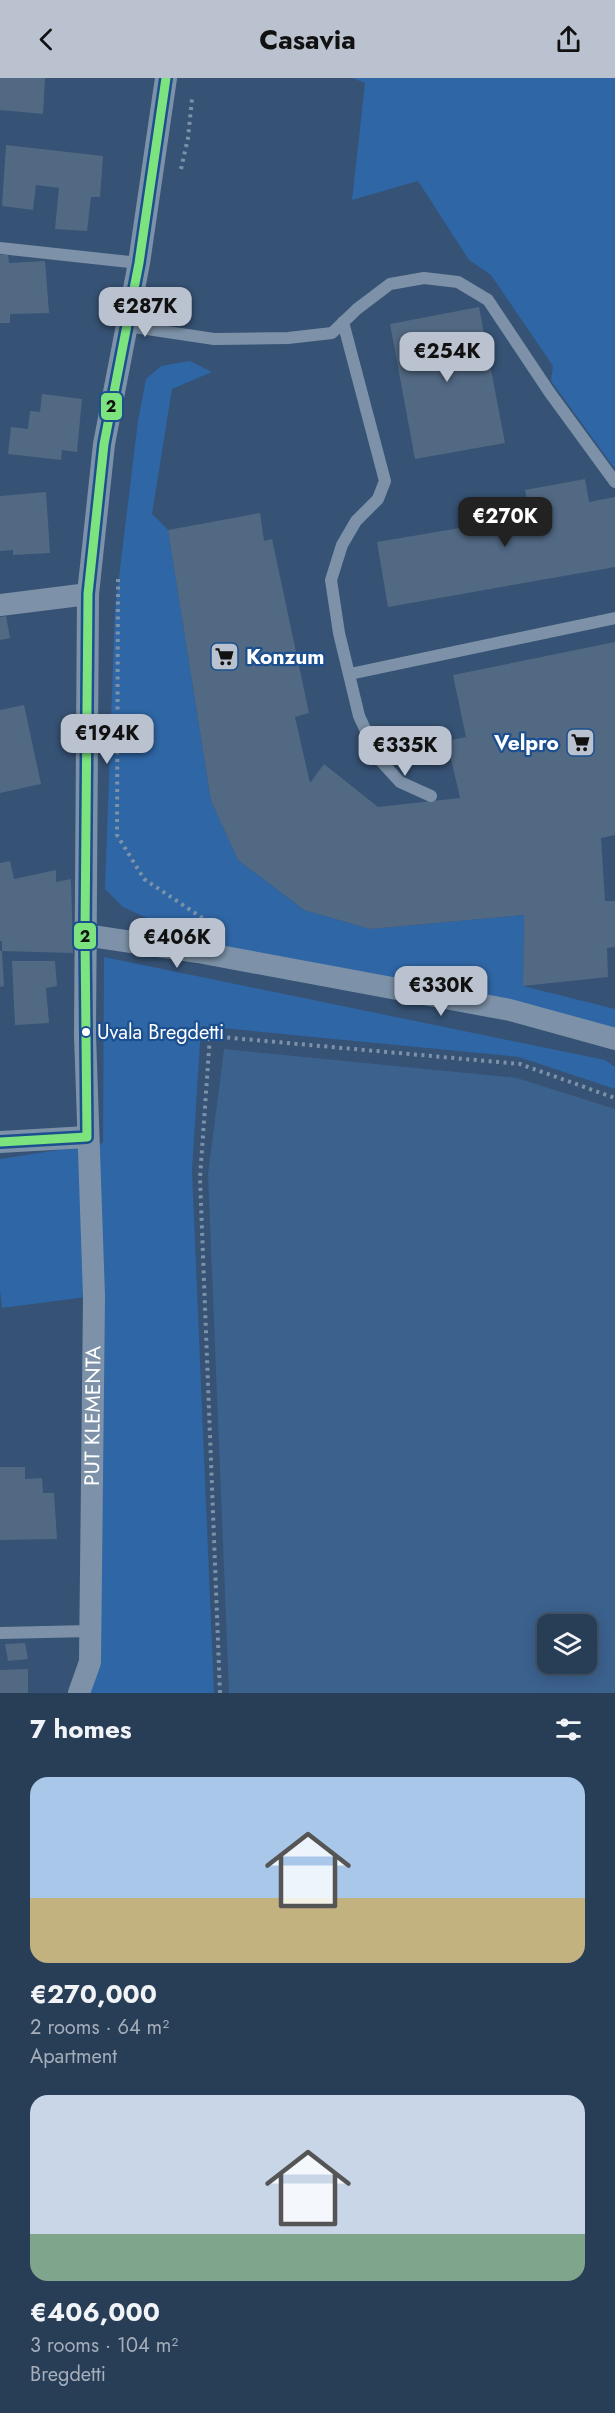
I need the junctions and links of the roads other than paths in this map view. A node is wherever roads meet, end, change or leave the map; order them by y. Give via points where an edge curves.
1 (166, 78) edge
2 (0, 248) edge
3 (139, 263) junction
4 (343, 322) junction
5 (127, 326) junction
6 (615, 482) edge
7 (88, 594) junction
8 (0, 606) edge
9 (615, 618) edge
10 (350, 674) junction
11 (431, 796) dead end
12 (85, 935) junction
13 (615, 1039) edge
14 (87, 1137) junction
15 (0, 1142) edge
16 (90, 1631) junction
17 (0, 1633) edge
18 (79, 1693) edge

1 - 3 street, PUT KLEMENTA
2 - 3 lane
3 - 5 street, PUT KLEMENTA
4 - 5 lane via 333,333 288,338 214,339
4 - 6 lane via 390,284 424,278 458,282 488,300
4 - 10 lane via 385,481 378,499 356,521 342,545 331,580
5 - 7 street, PUT KLEMENTA via 104,444
7 - 8 street
7 - 12 street, PUT KLEMENTA
9 - 10 lane
10 - 11 lane via 359,716 379,759 400,782
12 - 13 street via 510,1010
12 - 14 street, PUT KLEMENTA
14 - 15 street
14 - 16 street, PUT KLEMENTA via 94,1296
16 - 17 lane
16 - 18 street, PUT KLEMENTA via 90,1662

